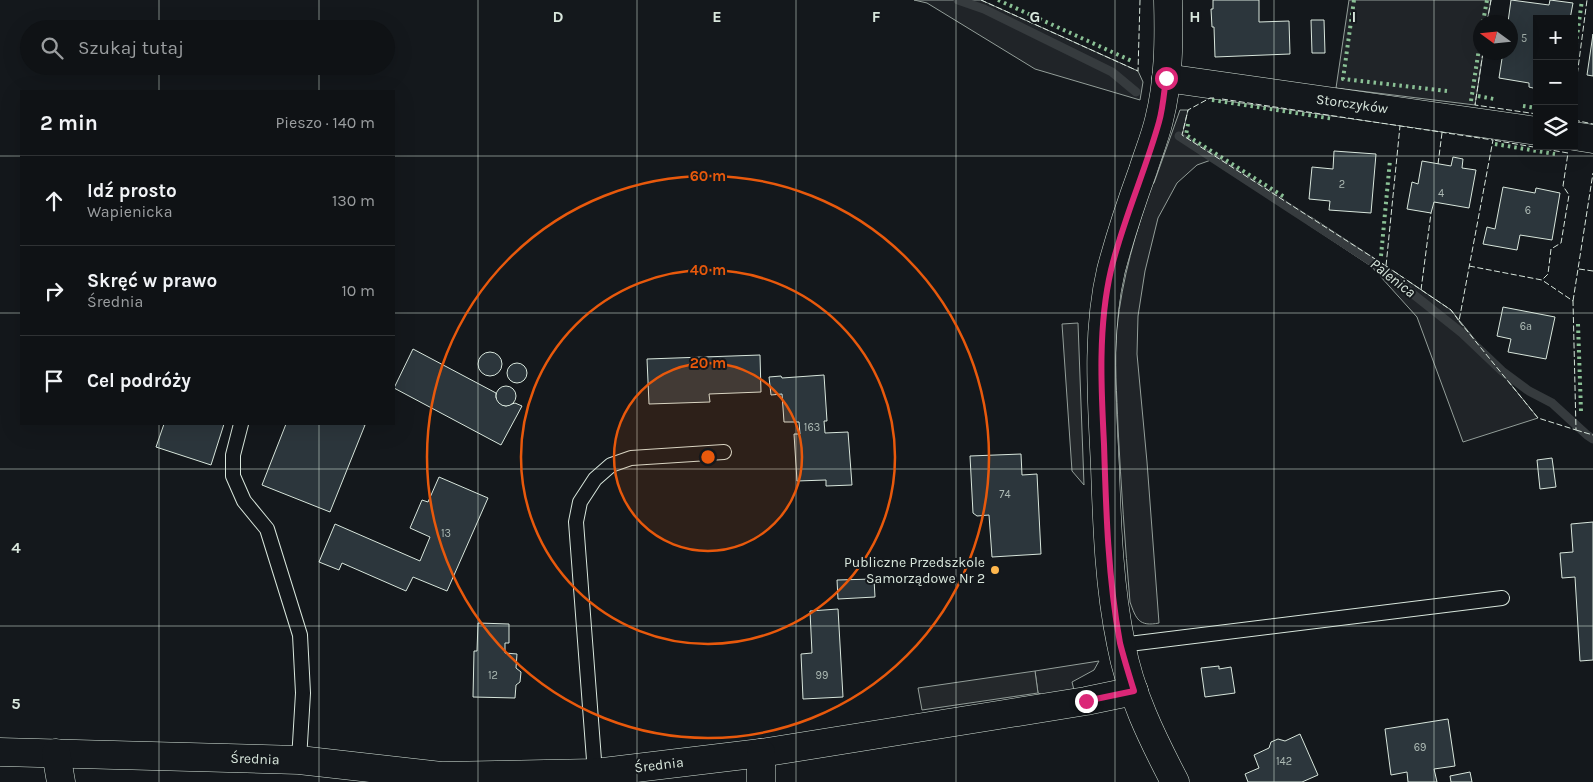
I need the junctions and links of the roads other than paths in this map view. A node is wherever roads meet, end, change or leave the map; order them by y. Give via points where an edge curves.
1 (1168, 0) edge
2 (1166, 78) junction
3 (1533, 130) edge
4 (1578, 137) edge
5 (1593, 139) edge
6 (242, 425) edge
7 (724, 452) dead end
8 (1502, 598) dead end
9 (1121, 645) junction
10 (1134, 691) junction
11 (0, 752) edge
12 (56, 753) junction
13 (761, 753) junction
14 (299, 760) junction
15 (595, 772) junction
16 (441, 779) edge
17 (61, 782) edge
18 (761, 782) edge
19 (1175, 782) edge

1 - 2 street
2 - 3 street, Storczyków
2 - 9 street via 1159,121 1121,235 1105,308 1102,395 1106,505
4 - 5 street
6 - 14 lane via 232,455 233,476 244,501 267,528 300,635 303,693
7 - 15 lane via 630,458 611,465 595,479 580,502 576,522
8 - 9 lane
9 - 10 street
10 - 13 street, Średnia
10 - 19 street via 1150,734
11 - 12 street, Średnia
12 - 14 street, Średnia
12 - 17 street
13 - 15 street, Średnia
13 - 18 street
14 - 16 street, Średnia
15 - 16 street, Średnia

